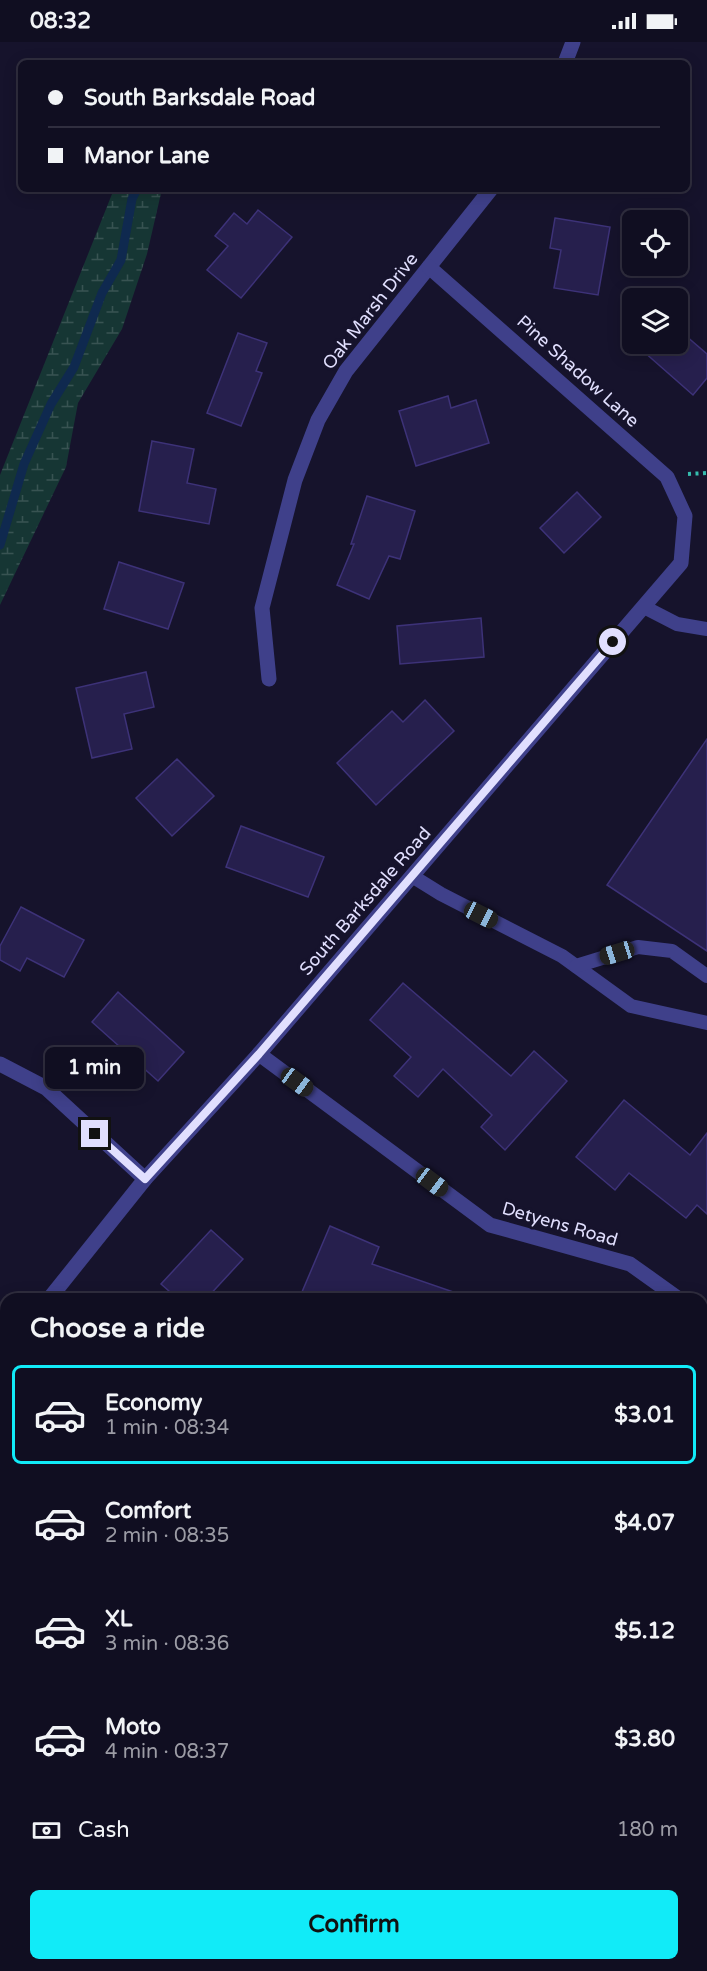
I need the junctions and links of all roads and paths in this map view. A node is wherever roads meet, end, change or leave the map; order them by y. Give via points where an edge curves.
1 (573, 42) edge
2 (567, 60) edge
3 (488, 192) edge
4 (429, 267) junction
5 (685, 516) joint
6 (644, 607) junction
7 (707, 629) edge
8 (269, 679) dead end
9 (412, 876) junction
10 (576, 966) junction
11 (707, 976) edge
12 (707, 1023) edge
13 (259, 1054) junction
14 (0, 1064) edge
15 (145, 1179) junction
16 (54, 1293) edge
17 (671, 1293) edge

1 - 2 street
3 - 4 street, Oak Marsh Drive
4 - 5 street, Pine Shadow Lane via 667,477
4 - 8 street, Oak Marsh Drive via 346,371 318,420 295,480 262,608
5 - 6 street, South Barksdale Road via 681,563
6 - 7 lane via 677,624
6 - 9 street, South Barksdale Road
9 - 10 lane
9 - 13 street, South Barksdale Road
10 - 11 lane via 638,947 672,951
10 - 12 lane via 631,1006
13 - 15 street, South Barksdale Road
13 - 17 street, Detyens Road via 490,1224 630,1264
14 - 15 street via 46,1088
15 - 16 street, South Barksdale Road

